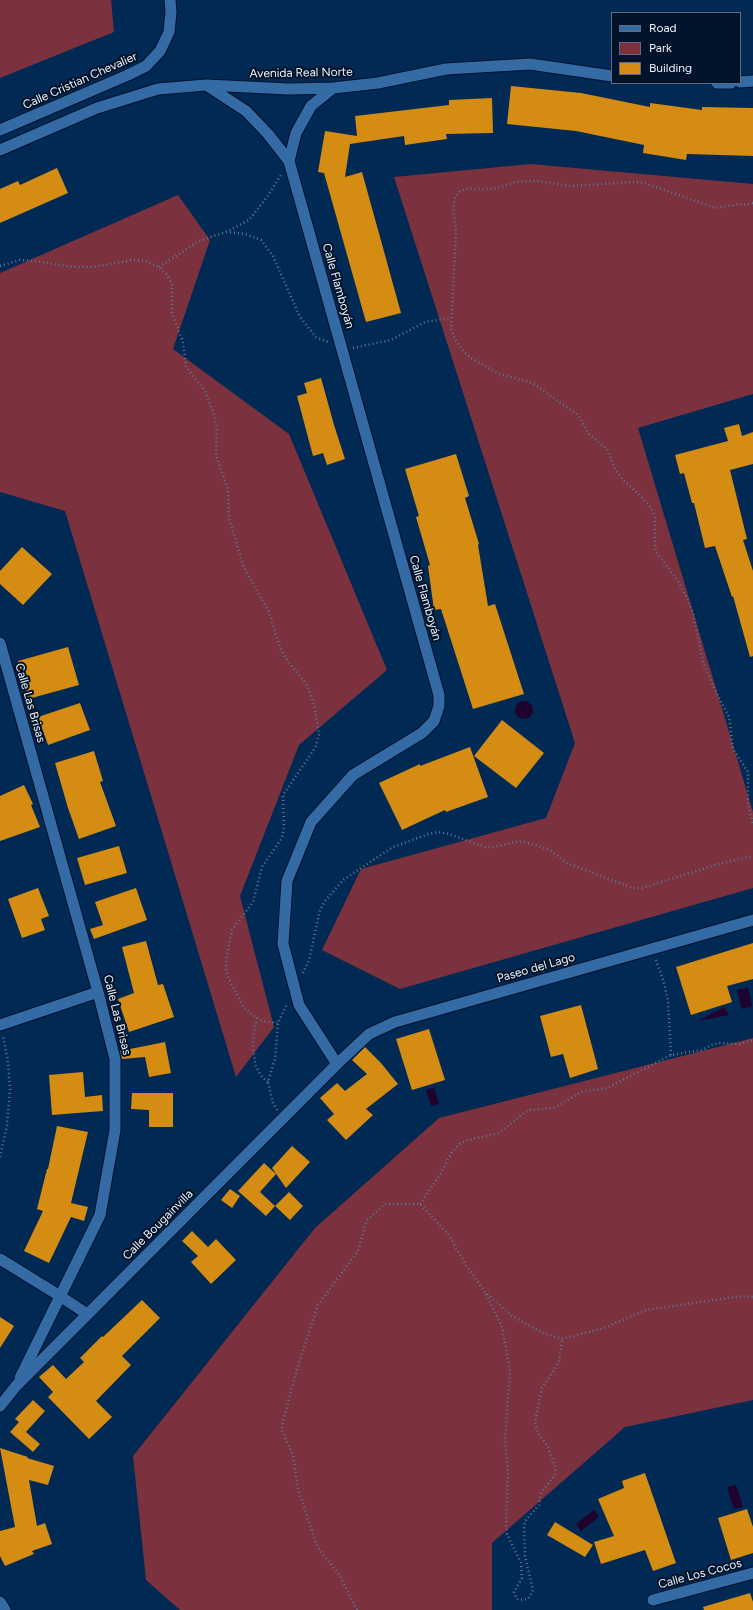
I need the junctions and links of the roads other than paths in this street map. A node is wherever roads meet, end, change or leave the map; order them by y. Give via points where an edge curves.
1 (170, 0) edge
2 (611, 76) edge
3 (753, 81) edge
4 (741, 82) edge
5 (206, 85) junction
6 (333, 88) junction
7 (0, 130) edge
8 (0, 150) edge
9 (289, 161) junction
10 (0, 643) edge
11 (753, 920) edge
12 (98, 992) junction
13 (0, 1025) edge
14 (337, 1064) junction
15 (0, 1260) edge
16 (60, 1296) junction
17 (87, 1314) junction
18 (16, 1386) junction
19 (0, 1406) edge
20 (753, 1573) edge
21 (654, 1600) dead end
22 (0, 1602) edge
23 (5, 1610) edge

1 - 7 street, Calle Cristian Chevalier via 169,32 160,51 146,66
2 - 6 street, Avenida Real Norte via 530,64 446,69 378,83
3 - 4 street
5 - 6 street, Avenida Real Norte
5 - 8 street, Avenida Real Norte via 158,89 97,108
5 - 9 street via 246,111
6 - 9 street via 311,106 296,134
9 - 14 street, Calle Flamboyán via 439,695 439,706 434,721 422,734 353,775 311,822 287,881 283,944 294,988 299,1005
10 - 12 street, Calle Las Brisas
11 - 14 street, Paseo del Lago via 395,1022 369,1034
12 - 13 street
12 - 16 street, Calle Las Brisas via 115,1059 115,1130 100,1215
14 - 17 street, Calle Bougainvilla
15 - 16 street
16 - 17 street
16 - 18 street, Calle Las Brisas
17 - 18 street, Calle Bougainvilla
18 - 19 street, Calle Bougainvilla
20 - 21 street, Calle Los Cocos
22 - 23 street

